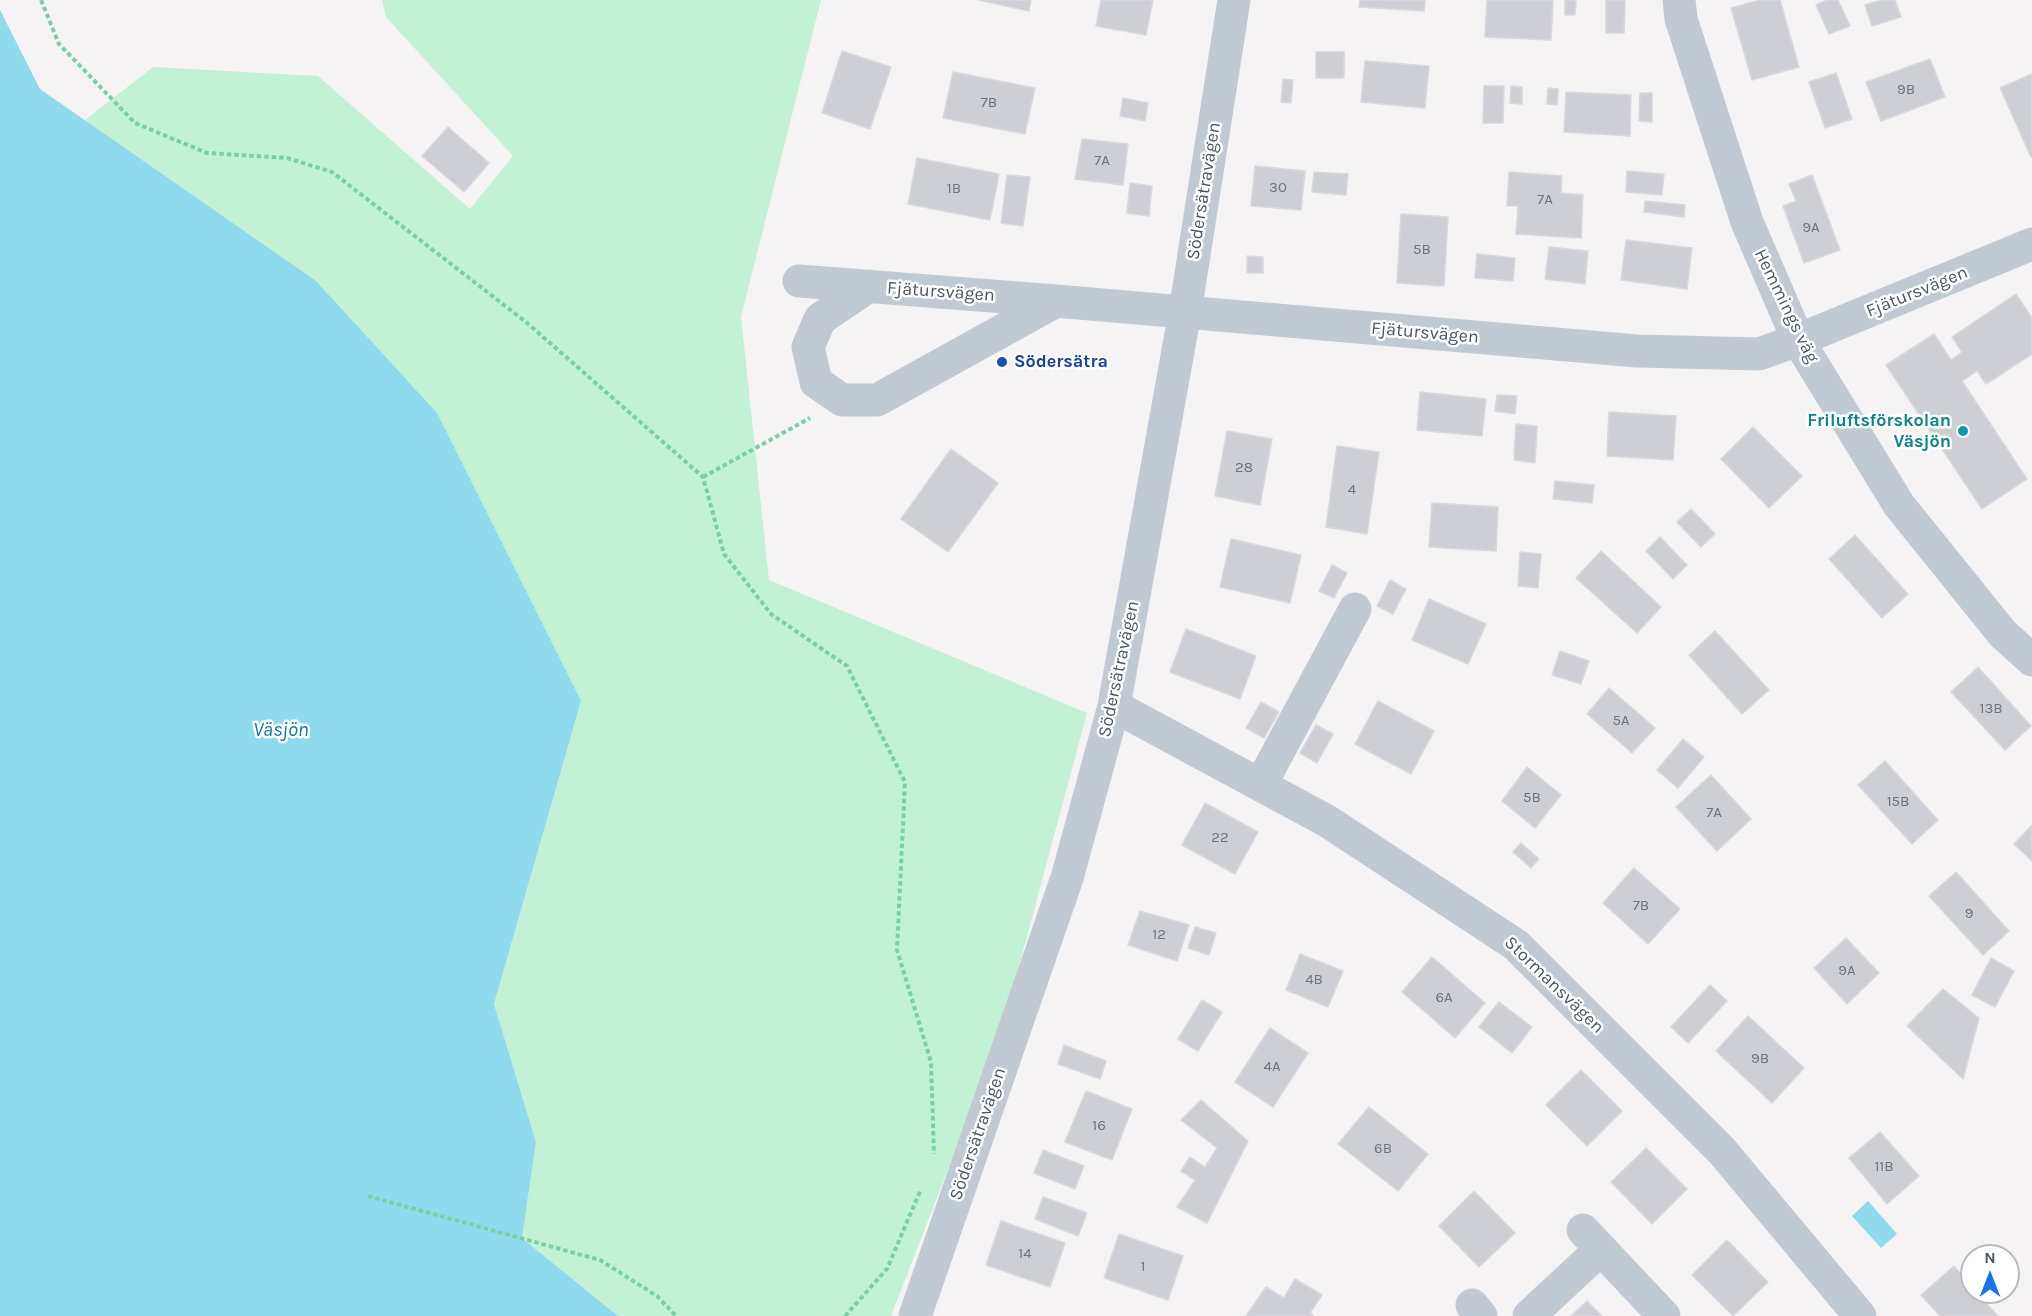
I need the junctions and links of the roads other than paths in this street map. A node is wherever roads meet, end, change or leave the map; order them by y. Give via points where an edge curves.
1 (1234, 0) edge
2 (1679, 0) edge
3 (2032, 244) edge
4 (799, 281) dead end
5 (869, 286) junction
6 (1056, 301) junction
7 (1185, 312) junction
8 (1798, 340) junction
9 (1354, 609) dead end
10 (2032, 660) edge
11 (1114, 706) junction
12 (1261, 784) junction
13 (915, 1316) edge
14 (1529, 1316) edge
15 (1664, 1316) edge
16 (1860, 1316) edge

1 - 7 street, Södersätravägen
2 - 8 street, Hemmings väg via 1681,19 1747,222
3 - 8 street, Fjätursvägen
4 - 5 street, Fjätursvägen
5 - 6 street, Fjätursvägen
5 - 6 street via 820,319 808,347 816,382 842,400 876,400
6 - 7 street, Fjätursvägen
7 - 8 street, Fjätursvägen via 1637,351 1759,354
7 - 11 street, Södersätravägen
8 - 10 street, Hemmings väg via 1899,505 2003,634
9 - 12 street
11 - 12 street, Stormansvägen
11 - 13 street, Södersätravägen via 1067,878
12 - 16 street, Stormansvägen via 1327,821 1516,945 1722,1150
14 - 15 street via 1592,1240

